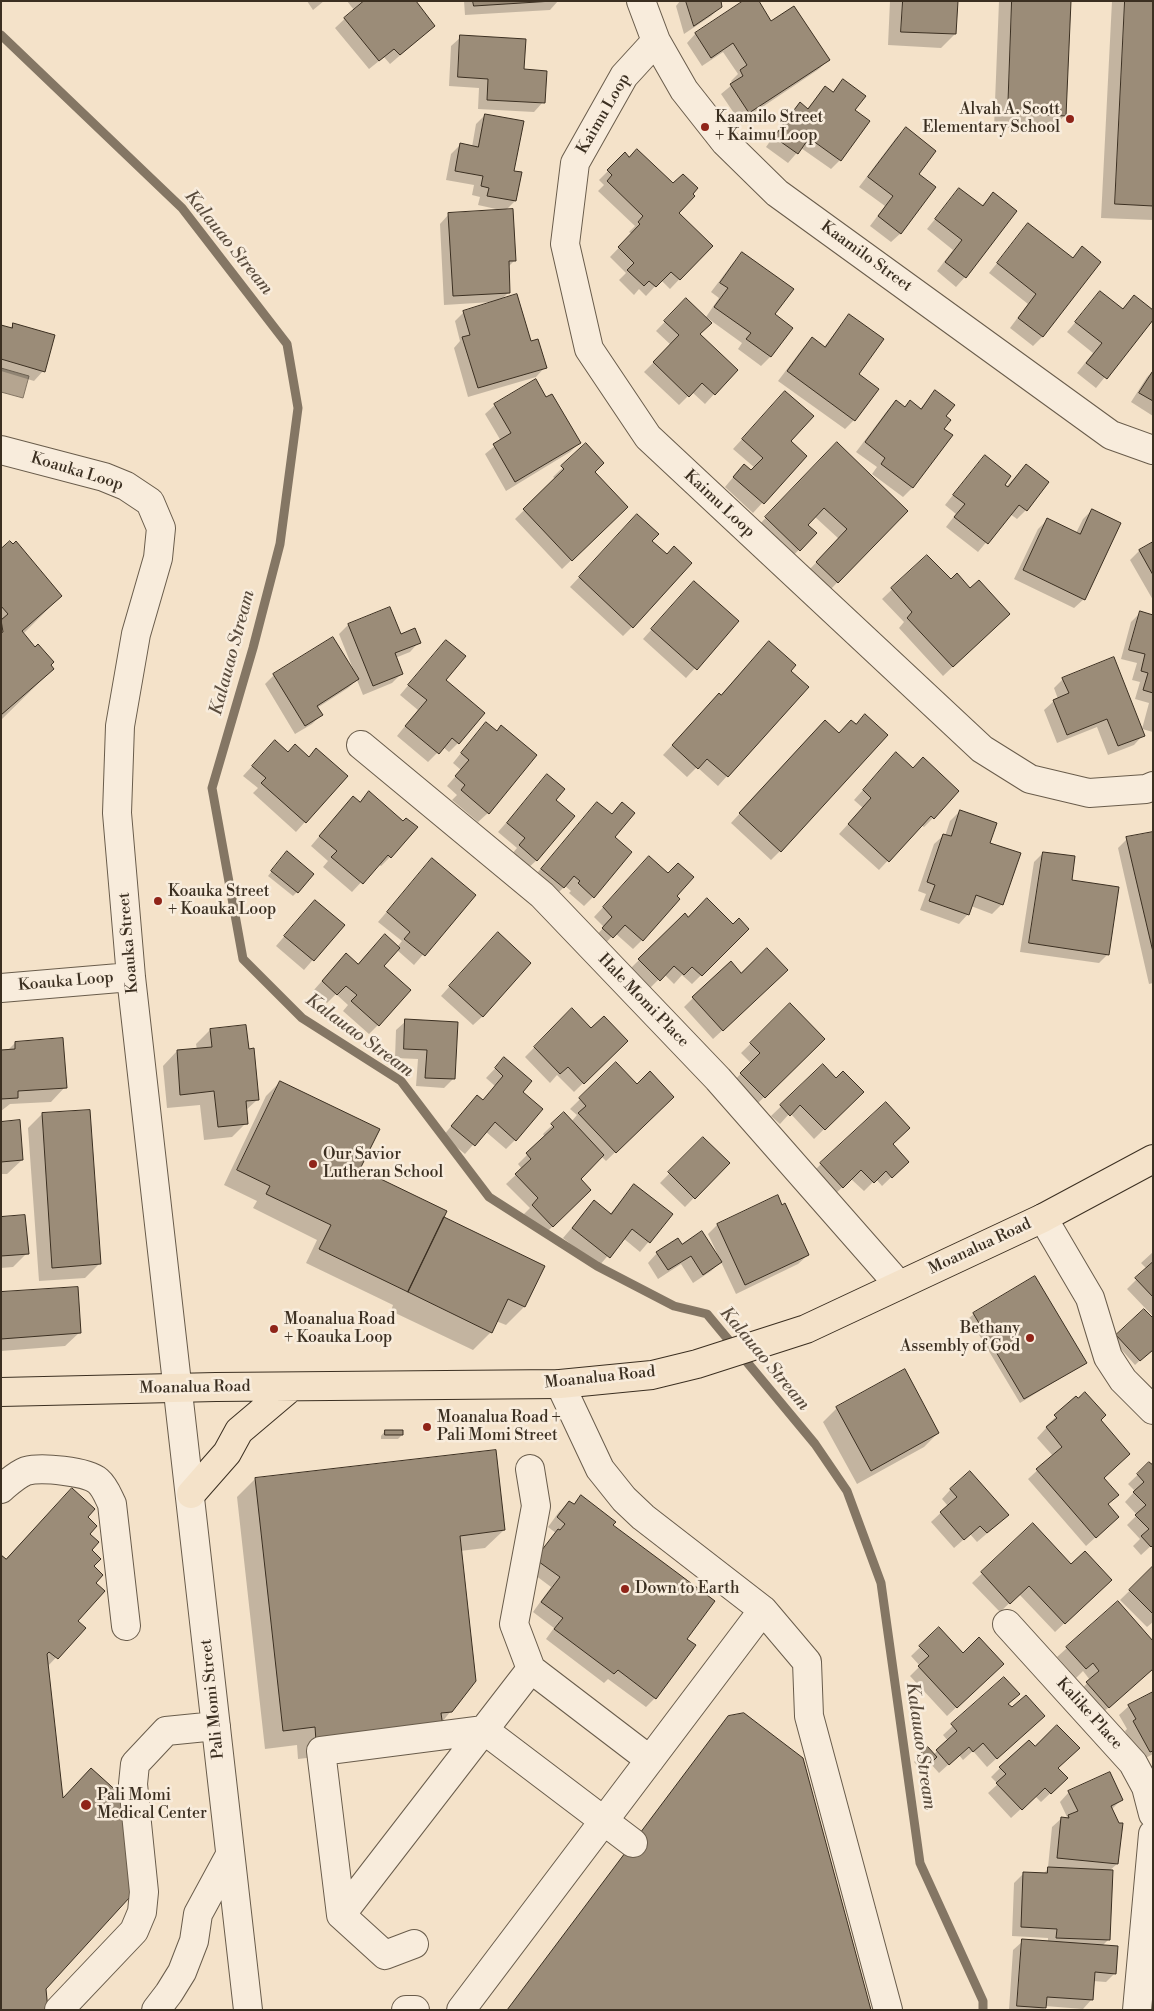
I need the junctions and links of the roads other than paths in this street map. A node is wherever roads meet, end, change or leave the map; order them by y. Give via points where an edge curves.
1 (641, 1) edge
2 (656, 41) junction
3 (1, 450) edge
4 (1153, 450) edge
5 (150, 502) joint
6 (361, 745) dead end
7 (1153, 786) edge
8 (131, 977) junction
9 (1, 988) edge
10 (1153, 1159) edge
11 (1043, 1218) junction
12 (899, 1285) junction
13 (560, 1384) junction
14 (292, 1387) junction
15 (179, 1388) junction
16 (1, 1392) edge
17 (1153, 1410) edge
18 (530, 1469) dead end
19 (1, 1489) edge
20 (191, 1494) junction
21 (763, 1610) junction
22 (1007, 1624) dead end
23 (126, 1626) dead end
24 (531, 1669) junction
25 (216, 1726) junction
26 (484, 1730) junction
27 (650, 1760) junction
28 (1153, 1814) edge
29 (604, 1821) junction
30 (1153, 1834) edge
31 (633, 1843) dead end
32 (230, 1855) junction
33 (342, 1915) junction
34 (414, 1944) dead end
35 (60, 2010) edge
36 (156, 2010) edge
37 (248, 2010) edge
38 (406, 2010) edge
39 (415, 2010) edge
40 (461, 2010) edge
41 (888, 2010) edge
42 (1137, 2010) edge

1 - 2 street, Kaamilo Street
2 - 4 street, Kaamilo Street via 684,90 719,135 777,193 1111,435
2 - 7 street, Kaimu Loop via 624,76 575,163 565,244 589,349 648,438 982,749 1030,779 1089,793
3 - 5 street, Koauka Loop via 104,477 126,486
5 - 8 street, Koauka Street via 160,528 158,558 136,634 120,726 117,813
6 - 12 street, Hale Momi Place via 542,896 718,1079
8 - 9 street, Koauka Loop
8 - 15 street, Koauka Street
10 - 11 main road, Moanalua Road
11 - 12 main road, Moanalua Road
11 - 17 street via 1090,1298 1108,1357 1123,1380
12 - 13 main road, Moanalua Road via 806,1329 697,1364 652,1375
13 - 14 main road, Moanalua Road
13 - 21 street via 600,1469 624,1499
14 - 15 main road, Moanalua Road
14 - 20 main road via 239,1431 227,1453
15 - 16 main road, Moanalua Road
15 - 20 street, Pali Momi Street
18 - 24 street via 536,1506 514,1624
19 - 23 street via 28,1471 76,1472 99,1481 112,1504
20 - 25 street, Pali Momi Street
21 - 27 street
21 - 41 street via 807,1662 809,1716
22 - 28 street, Kalike Place via 1133,1763 1146,1787
24 - 26 street
24 - 27 street
25 - 32 street, Pali Momi Street
25 - 35 street via 166,1732 135,1764 133,1784 144,1892 142,1912 134,1931
26 - 29 street
26 - 33 street
26 - 33 street via 321,1751
27 - 29 street
29 - 31 street
29 - 40 street
30 - 42 street
32 - 36 street via 198,1914 194,1941 182,1972
32 - 37 street, Pali Momi Street
33 - 34 street via 386,1955
38 - 39 street

